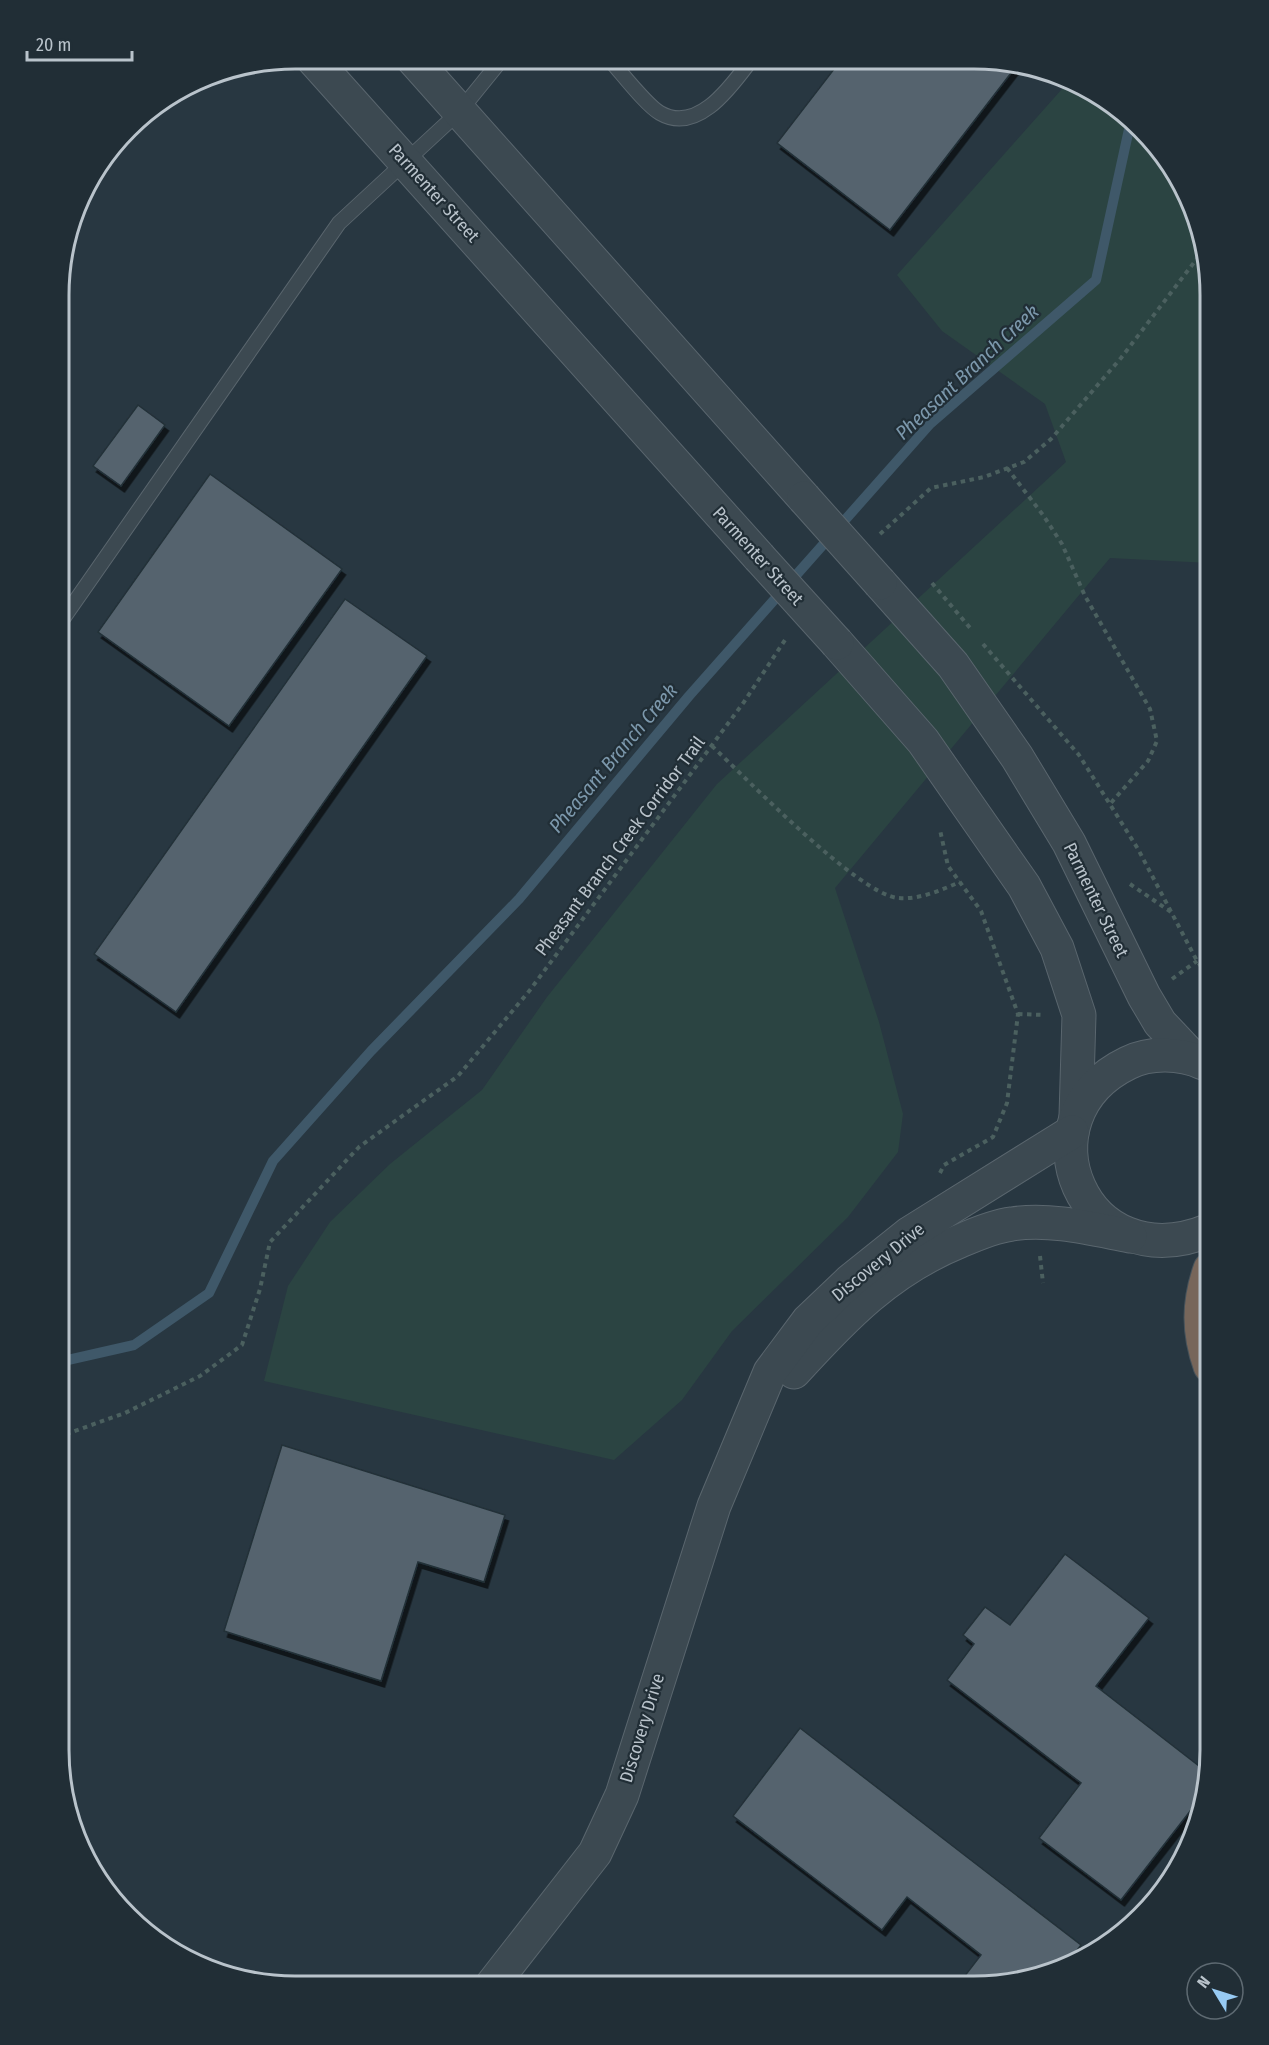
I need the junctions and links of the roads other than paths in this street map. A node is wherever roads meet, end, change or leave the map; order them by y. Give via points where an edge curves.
1 (324, 69) edge
2 (422, 69) edge
3 (494, 69) edge
4 (618, 69) edge
5 (744, 69) edge
6 (459, 112) junction
7 (406, 163) junction
8 (69, 610) edge
9 (1200, 1060) edge
10 (1200, 1062) edge
11 (1074, 1124) junction
12 (1200, 1234) edge
13 (1130, 1236) junction
14 (739, 1443) junction
15 (499, 1976) edge

1 - 7 street, Parmenter Street
2 - 6 street, Parmenter Street
3 - 6 lane
4 - 5 lane via 660,113 679,118 697,115 727,91
6 - 7 lane
6 - 9 street, Parmenter Street, bridge via 953,665 1017,757 1069,843 1160,1023
7 - 8 lane via 339,224
7 - 11 street, Parmenter Street, bridge via 922,741 1024,886 1057,948 1079,1015
10 - 11 street via 1166,1054 1137,1058 1111,1071 1090,1091
11 - 13 street, Parmenter Street via 1073,1166 1077,1183 1089,1206 1107,1224
11 - 14 street, Discovery Drive via 910,1233 850,1281 808,1321 770,1372
12 - 13 street via 1158,1243
13 - 14 street, Discovery Drive via 1089,1228 1011,1224 926,1255 875,1290 841,1320
14 - 15 street, Discovery Drive via 714,1506 618,1805 595,1853

